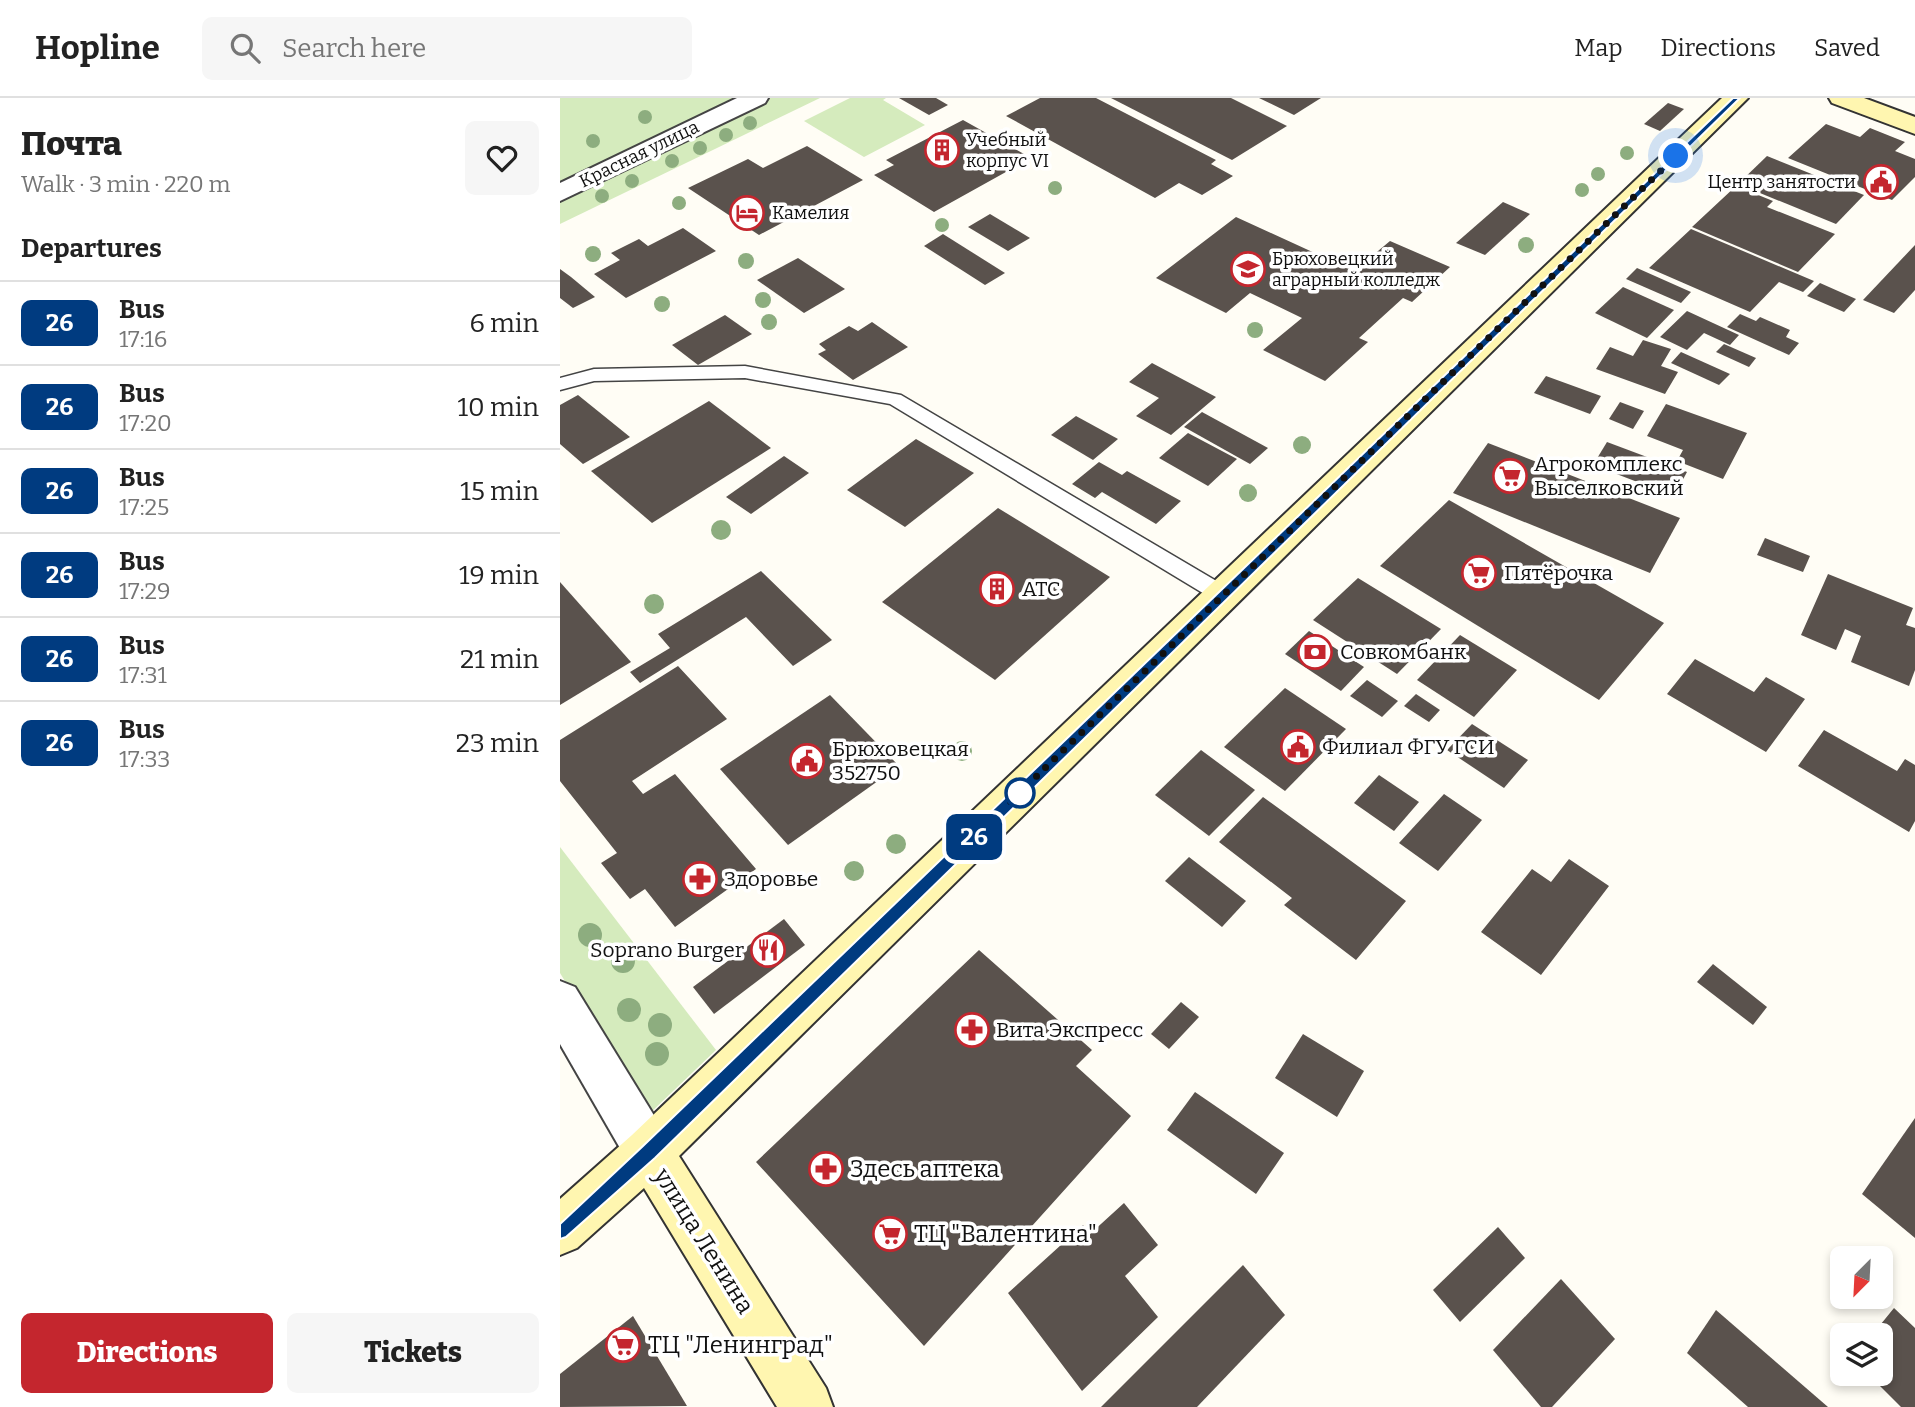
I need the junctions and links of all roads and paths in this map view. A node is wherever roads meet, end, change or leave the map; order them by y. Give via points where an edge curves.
1 (756, 98) edge
2 (1736, 98) edge
3 (1841, 98) edge
4 (1915, 126) edge
5 (560, 192) edge
6 (560, 384) edge
7 (1223, 595) junction
8 (560, 1002) edge
9 (649, 1152) junction
10 (560, 1231) edge
11 (807, 1407) edge

1 - 5 street, Красная улица
2 - 7 street
3 - 4 street
6 - 7 lane via 594,375 745,372 895,400
7 - 9 street
8 - 9 street, улица Ленина
9 - 10 street
9 - 11 street, улица Ленина

